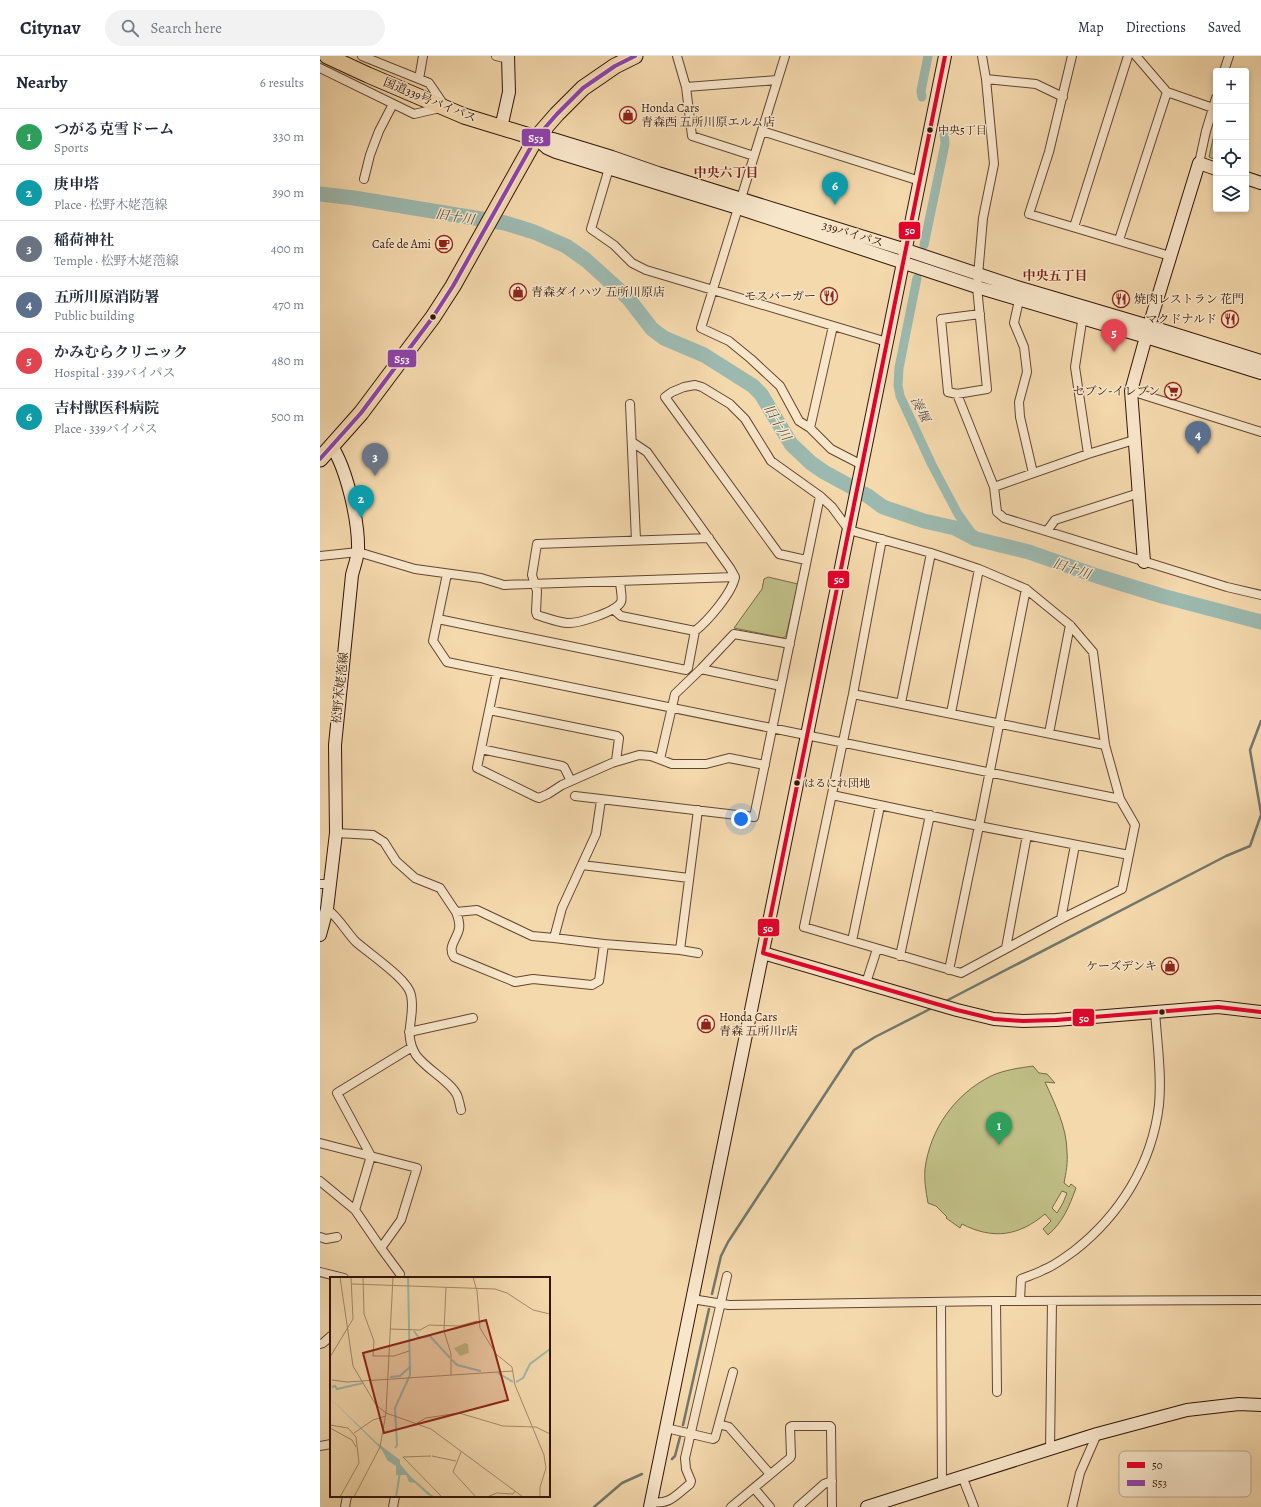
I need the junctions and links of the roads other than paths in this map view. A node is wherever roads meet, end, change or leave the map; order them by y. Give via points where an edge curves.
1 (327, 56) edge
2 (362, 56) edge
3 (423, 56) edge
4 (496, 56) edge
5 (635, 56) edge
6 (677, 56) edge
7 (785, 56) edge
8 (945, 56) edge
9 (982, 56) edge
10 (1072, 56) edge
11 (1128, 56) edge
12 (1136, 56) edge
13 (1229, 56) edge
14 (508, 57) edge
15 (320, 68) edge
16 (1225, 68) edge
17 (419, 79) junction
18 (986, 79) junction
19 (778, 80) junction
20 (686, 87) junction
21 (1168, 92) junction
22 (1063, 97) junction
23 (393, 104) junction
24 (444, 108) junction
25 (1213, 108) joint
26 (501, 128) junction
27 (762, 131) junction
28 (536, 138) junction
29 (754, 156) junction
30 (610, 162) junction
31 (1199, 163) junction
32 (1213, 168) edge
33 (364, 179) dead end
34 (1249, 179) edge
35 (920, 181) junction
36 (1261, 183) edge
37 (739, 204) junction
38 (1074, 227) junction
39 (1119, 240) junction
40 (906, 250) junction
41 (1170, 256) junction
42 (903, 263) junction
43 (978, 275) junction
44 (977, 287) junction
45 (713, 289) junction
46 (1020, 300) junction
47 (1083, 313) junction
48 (980, 314) junction
49 (832, 326) junction
50 (1147, 331) junction
51 (887, 342) junction
52 (1261, 361) edge
53 (1261, 373) edge
54 (1131, 391) junction
55 (957, 394) junction
56 (630, 404) dead end
57 (810, 428) junction
58 (1261, 432) edge
59 (1134, 440) junction
60 (632, 442) junction
61 (331, 445) junction
62 (1088, 454) junction
63 (320, 459) edge
64 (861, 470) junction
65 (1033, 473) junction
66 (994, 487) junction
67 (1139, 493) junction
68 (820, 496) junction
69 (849, 530) junction
70 (1047, 531) junction
71 (709, 538) junction
72 (882, 539) junction
73 (636, 540) junction
74 (358, 552) junction
75 (931, 554) junction
76 (320, 556) edge
77 (806, 560) junction
78 (1144, 562) junction
79 (979, 569) junction
80 (447, 574) junction
81 (735, 577) junction
82 (620, 581) junction
83 (535, 584) junction
84 (1026, 589) junction
85 (1261, 595) edge
86 (613, 609) junction
87 (438, 619) junction
88 (1070, 625) junction
89 (696, 631) junction
90 (790, 644) junction
91 (701, 669) junction
92 (497, 672) junction
93 (781, 686) junction
94 (853, 694) junction
95 (901, 703) junction
96 (672, 707) junction
97 (489, 710) junction
98 (951, 713) junction
99 (1000, 723) junction
100 (773, 728) junction
101 (1049, 733) junction
102 (808, 735) junction
103 (843, 742) junction
104 (1105, 745) junction
105 (481, 749) junction
106 (660, 759) junction
107 (616, 761) junction
108 (765, 765) junction
109 (990, 773) junction
110 (571, 781) junction
111 (832, 795) junction
112 (575, 796) dead end
113 (1120, 799) junction
114 (601, 800) junction
115 (880, 806) junction
116 (698, 810) junction
117 (930, 815) junction
118 (979, 826) junction
119 (336, 833) junction
120 (1027, 835) junction
121 (1076, 845) junction
122 (1129, 855) junction
123 (582, 865) junction
124 (689, 878) junction
125 (325, 884) edge
126 (327, 909) junction
127 (456, 912) junction
128 (1061, 919) junction
129 (320, 935) edge
130 (554, 938) junction
131 (852, 941) junction
132 (604, 944) junction
133 (1006, 948) junction
134 (877, 949) junction
135 (680, 950) junction
136 (698, 953) dead end
137 (763, 953) junction
138 (900, 956) junction
139 (949, 970) junction
140 (866, 983) junction
141 (1155, 1012) junction
142 (1261, 1012) edge
143 (473, 1018) dead end
144 (409, 1032) junction
145 (412, 1047) junction
146 (461, 1110) dead end
147 (320, 1142) edge
148 (371, 1156) junction
149 (320, 1182) edge
150 (356, 1210) junction
151 (320, 1237) edge
152 (337, 1237) dead end
153 (381, 1248) junction
154 (320, 1272) edge
155 (400, 1274) dead end
156 (727, 1276) dead end
157 (340, 1277) edge
158 (692, 1299) junction
159 (1261, 1300) edge
160 (996, 1301) junction
161 (1020, 1301) junction
162 (1052, 1301) junction
163 (941, 1303) junction
164 (721, 1305) junction
165 (330, 1337) edge
166 (320, 1344) edge
167 (733, 1372) dead end
168 (997, 1392) dead end
169 (1261, 1405) edge
170 (719, 1424) junction
171 (666, 1428) junction
172 (691, 1433) junction
173 (1097, 1434) junction
174 (330, 1444) edge
175 (320, 1446) edge
176 (1050, 1450) junction
177 (770, 1474) junction
178 (962, 1476) junction
179 (832, 1481) junction
180 (942, 1483) junction
181 (754, 1488) junction
182 (347, 1497) edge
183 (395, 1497) edge
184 (650, 1505) edge
185 (345, 1507) edge
186 (392, 1507) edge
187 (731, 1507) edge
188 (770, 1507) edge
189 (798, 1507) edge
190 (832, 1507) edge
191 (867, 1507) edge
192 (974, 1507) edge
193 (1072, 1507) edge

1 - 24 highway, 国道339号バイパス
2 - 17 street
3 - 17 street
4 - 14 street
5 - 28 highway via 583,88
6 - 20 street
7 - 19 street
8 - 35 street
9 - 18 street
10 - 22 street
11 - 38 street
12 - 21 street
13 - 16 street
14 - 26 street via 509,92
15 - 23 street
17 - 24 street via 430,83
18 - 22 street via 1036,84
18 - 43 street via 994,164 983,218
19 - 20 street
19 - 27 street
20 - 29 street via 692,136
21 - 25 street
21 - 39 street
22 - 38 street via 1029,214
23 - 24 street via 414,114
23 - 33 street via 379,131
24 - 26 highway, 国道339号バイパス
25 - 31 street
26 - 28 highway, 国道339号バイパス
27 - 29 street
27 - 35 street
28 - 30 street, 339バイパス via 553,138
28 - 61 highway via 433,317 361,413
29 - 37 street
30 - 37 street, 339バイパス via 658,173
30 - 45 street via 591,229 632,263 646,270
31 - 32 street
31 - 41 street
34 - 36 street
35 - 40 street
37 - 40 street, 339バイパス
37 - 42 street
37 - 45 street
38 - 39 street
39 - 41 street
40 - 42 street
40 - 43 street, 339バイパス
41 - 50 street
42 - 44 street
42 - 51 street
43 - 44 street
43 - 47 street, 339バイパス
44 - 46 street
44 - 48 street
45 - 49 street
45 - 57 street via 701,328 729,341 751,359 780,386 799,421
46 - 47 street
46 - 65 street via 1014,323 1024,347 1027,372 1020,402 1020,417
47 - 50 street, 339バイパス
47 - 62 street via 1075,367
48 - 55 street via 988,389
48 - 55 street via 940,319 948,392
49 - 51 street
49 - 57 street
50 - 52 street, 339バイパス
50 - 53 street
50 - 54 street
51 - 64 street
54 - 58 street
54 - 59 street
55 - 66 street
56 - 60 street
57 - 64 street via 831,449
59 - 62 street
59 - 67 street
60 - 71 street via 647,452
60 - 73 street
61 - 63 highway
61 - 74 street, 松野木姥萢線 via 337,454 354,506
62 - 65 street
64 - 69 street
65 - 66 street
66 - 70 street via 997,512 1004,518
67 - 70 street via 1055,520
67 - 78 street
68 - 69 street
68 - 77 street
68 - 77 street via 771,460 745,419 730,404 695,385 664,397 779,554
69 - 72 street
69 - 102 street
70 - 78 street
71 - 73 street
71 - 81 street
72 - 75 street
72 - 94 street
73 - 83 street via 537,544 532,575
74 - 76 street
74 - 80 street via 400,566
74 - 119 street, 松野木姥萢線 via 352,575 335,744
75 - 79 street
75 - 95 street
77 - 90 street
78 - 85 street
79 - 84 street
79 - 98 street
80 - 83 street via 481,578 504,585
80 - 87 street
81 - 82 street
81 - 89 street via 732,586 714,612
82 - 83 street
82 - 86 street via 621,601
83 - 86 street via 537,615 571,623
84 - 88 street
84 - 99 street
86 - 89 street via 622,616
87 - 89 street via 686,670
87 - 92 street via 433,641 446,660
88 - 101 street
88 - 104 street via 1093,652
90 - 91 street via 734,634
90 - 93 street
91 - 93 street
91 - 96 street via 675,694
92 - 96 street
92 - 97 street
93 - 100 street
94 - 95 street
94 - 103 street
95 - 98 street
96 - 100 street
96 - 106 street
97 - 105 street
97 - 107 street via 617,736 619,738
98 - 99 street
99 - 101 street
99 - 109 street
100 - 102 street
100 - 108 street
101 - 104 street
102 - 103 street
102 - 137 street
103 - 109 street
103 - 111 street
104 - 113 street
105 - 110 street via 564,766
105 - 110 street via 477,768 479,770 536,797 548,794
106 - 107 street via 639,755
106 - 108 street via 672,764 693,765 729,758
107 - 110 street
108 - 116 street via 754,817
109 - 113 street
109 - 118 street
111 - 115 street
111 - 131 street via 804,928
112 - 114 street
113 - 122 street via 1135,825
114 - 116 street
114 - 123 street via 596,834
115 - 117 street
115 - 131 street
116 - 124 street
117 - 118 street
117 - 138 street
118 - 120 street
118 - 139 street
119 - 125 street, 松野木姥萢線
119 - 127 street via 373,835 384,842 396,861 415,878 440,888
120 - 121 street
120 - 133 street
121 - 122 street
121 - 128 street
122 - 128 street via 1122,889
123 - 124 street
123 - 130 street via 562,908
124 - 135 street
125 - 126 street, 松野木姥萢線
126 - 129 street, 松野木姥萢線
126 - 144 street via 355,940 407,987 411,994 412,1008
127 - 130 street via 477,910 532,936
127 - 132 street via 459,930 451,948 452,955 516,982 533,979 592,985 599,981
128 - 133 street
130 - 132 street
131 - 134 street
132 - 135 street
133 - 139 street via 961,972
134 - 138 street
134 - 140 street
135 - 136 street
137 - 140 street
137 - 158 street
138 - 139 street
140 - 141 street via 957,1010 994,1019 1023,1022
141 - 142 street via 1218,1007
141 - 161 street via 1160,1081 1159,1106 1143,1164 1122,1201 1100,1228 1064,1258 1044,1270 1021,1279
143 - 144 street
144 - 145 street
145 - 146 street via 417,1056 457,1095
145 - 148 street via 337,1093
147 - 148 street
148 - 150 street
148 - 153 street via 417,1168 401,1220
149 - 150 street
150 - 153 street
151 - 152 street
153 - 155 street
154 - 157 street
156 - 164 street
158 - 164 street
158 - 171 street
159 - 162 street
160 - 161 street
160 - 163 street
160 - 168 street
161 - 162 street
162 - 176 street
163 - 164 street
163 - 180 street
164 - 172 street
165 - 166 street
167 - 170 street
169 - 173 street via 1239,1404 1187,1410
170 - 172 street via 713,1439
170 - 177 street via 729,1427
171 - 172 street
171 - 184 street
172 - 184 street via 684,1464 690,1484 668,1502
173 - 176 street
173 - 193 street via 1080,1473
174 - 175 street
176 - 178 street
177 - 179 street via 791,1456 790,1427 830,1426
177 - 181 street
178 - 180 street
178 - 192 street
179 - 189 street via 824,1484
179 - 190 street
180 - 191 street
181 - 187 street
181 - 188 street
182 - 185 street
183 - 186 street

